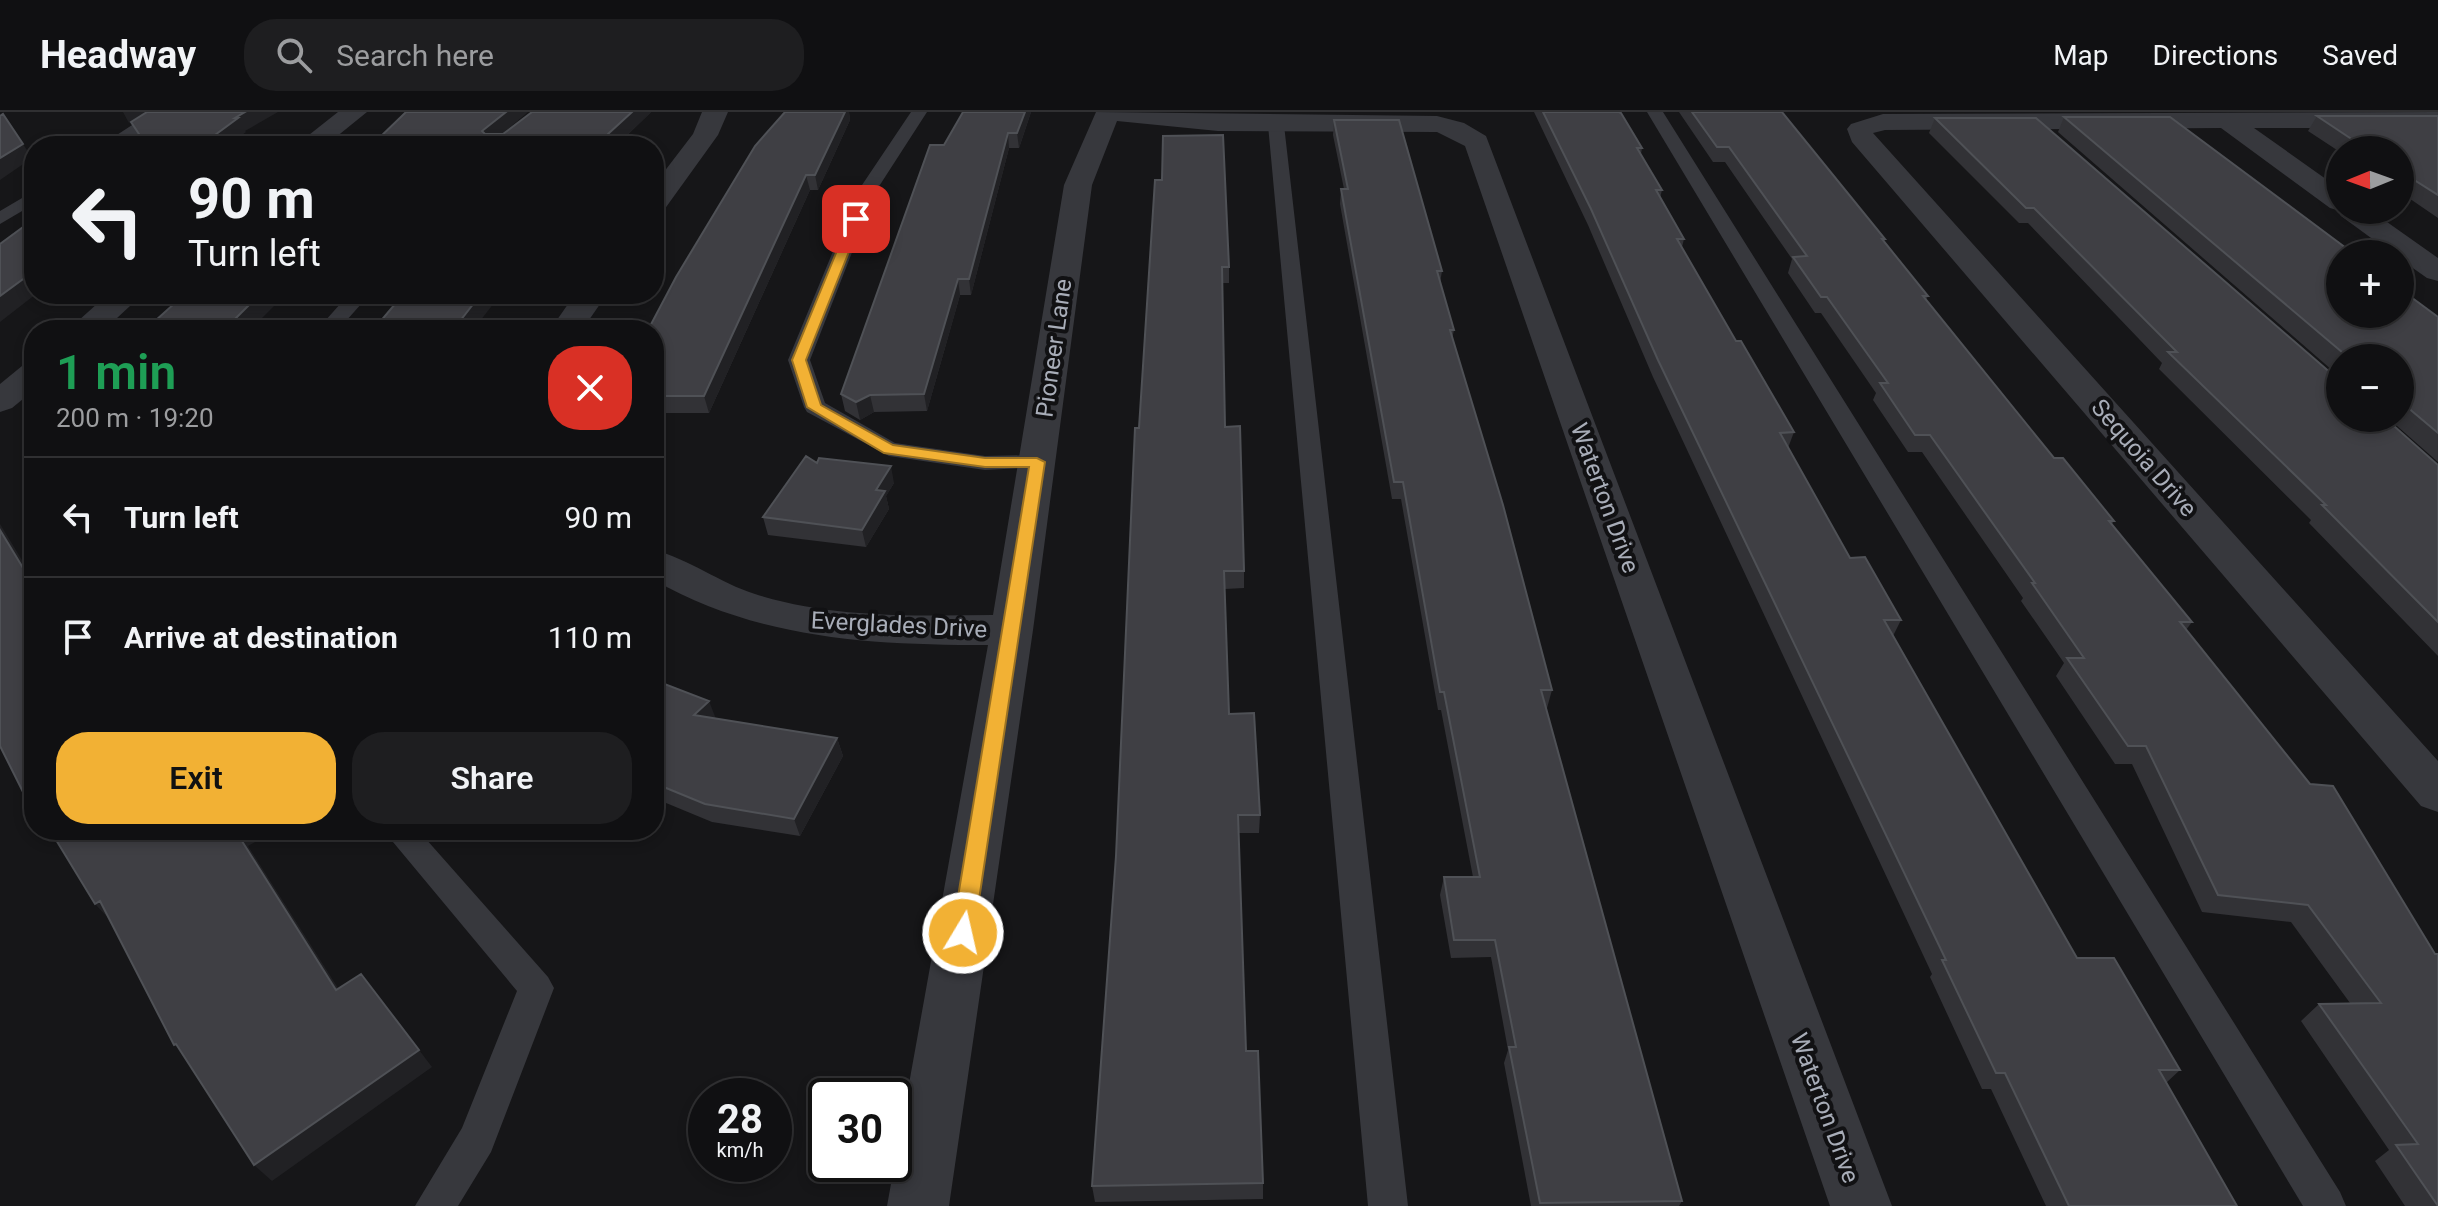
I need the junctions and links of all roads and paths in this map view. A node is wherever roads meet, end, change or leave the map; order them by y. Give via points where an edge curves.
1 (163, 112) edge
2 (354, 112) edge
3 (715, 112) edge
4 (919, 112) edge
5 (1108, 112) edge
6 (1655, 112) edge
7 (2020, 118) edge
8 (2438, 120) edge
9 (2227, 121) junction
10 (1276, 125) junction
11 (124, 136) edge
12 (322, 136) edge
13 (2056, 143) edge
14 (664, 190) edge
15 (2326, 192) edge
16 (24, 203) edge
17 (0, 219) edge
18 (2371, 224) edge
19 (2438, 272) edge
20 (115, 304) edge
21 (351, 304) edge
22 (96, 320) edge
23 (336, 320) edge
24 (24, 381) edge
25 (0, 401) edge
26 (1037, 462) junction
27 (664, 569) edge
28 (1012, 630) junction
29 (2438, 793) edge
30 (408, 840) edge
31 (435, 1206) edge
32 (918, 1206) edge
33 (1388, 1206) edge
34 (1861, 1206) edge
35 (2326, 1206) edge

1 - 11 lane
2 - 12 street
3 - 14 street via 705,135
4 - 26 lane via 867,191 799,360 815,407 889,449 985,463
5 - 10 street, Waterton Drive
5 - 26 street, Pioneer Lane via 1078,185
6 - 35 lane
7 - 9 street
7 - 13 lane
7 - 29 street, Sequoia Drive via 1869,124 1860,129
8 - 9 street
9 - 15 street
10 - 33 lane
10 - 34 street, Waterton Drive via 1437,124 1469,134 1477,142
16 - 17 lane
18 - 19 street
20 - 22 street
21 - 23 lane
24 - 25 street
26 - 28 street, Pioneer Lane
27 - 28 street, Everglades Drive via 744,608 816,624
28 - 32 street, Pioneer Lane
30 - 31 lane via 536,988 477,1139

